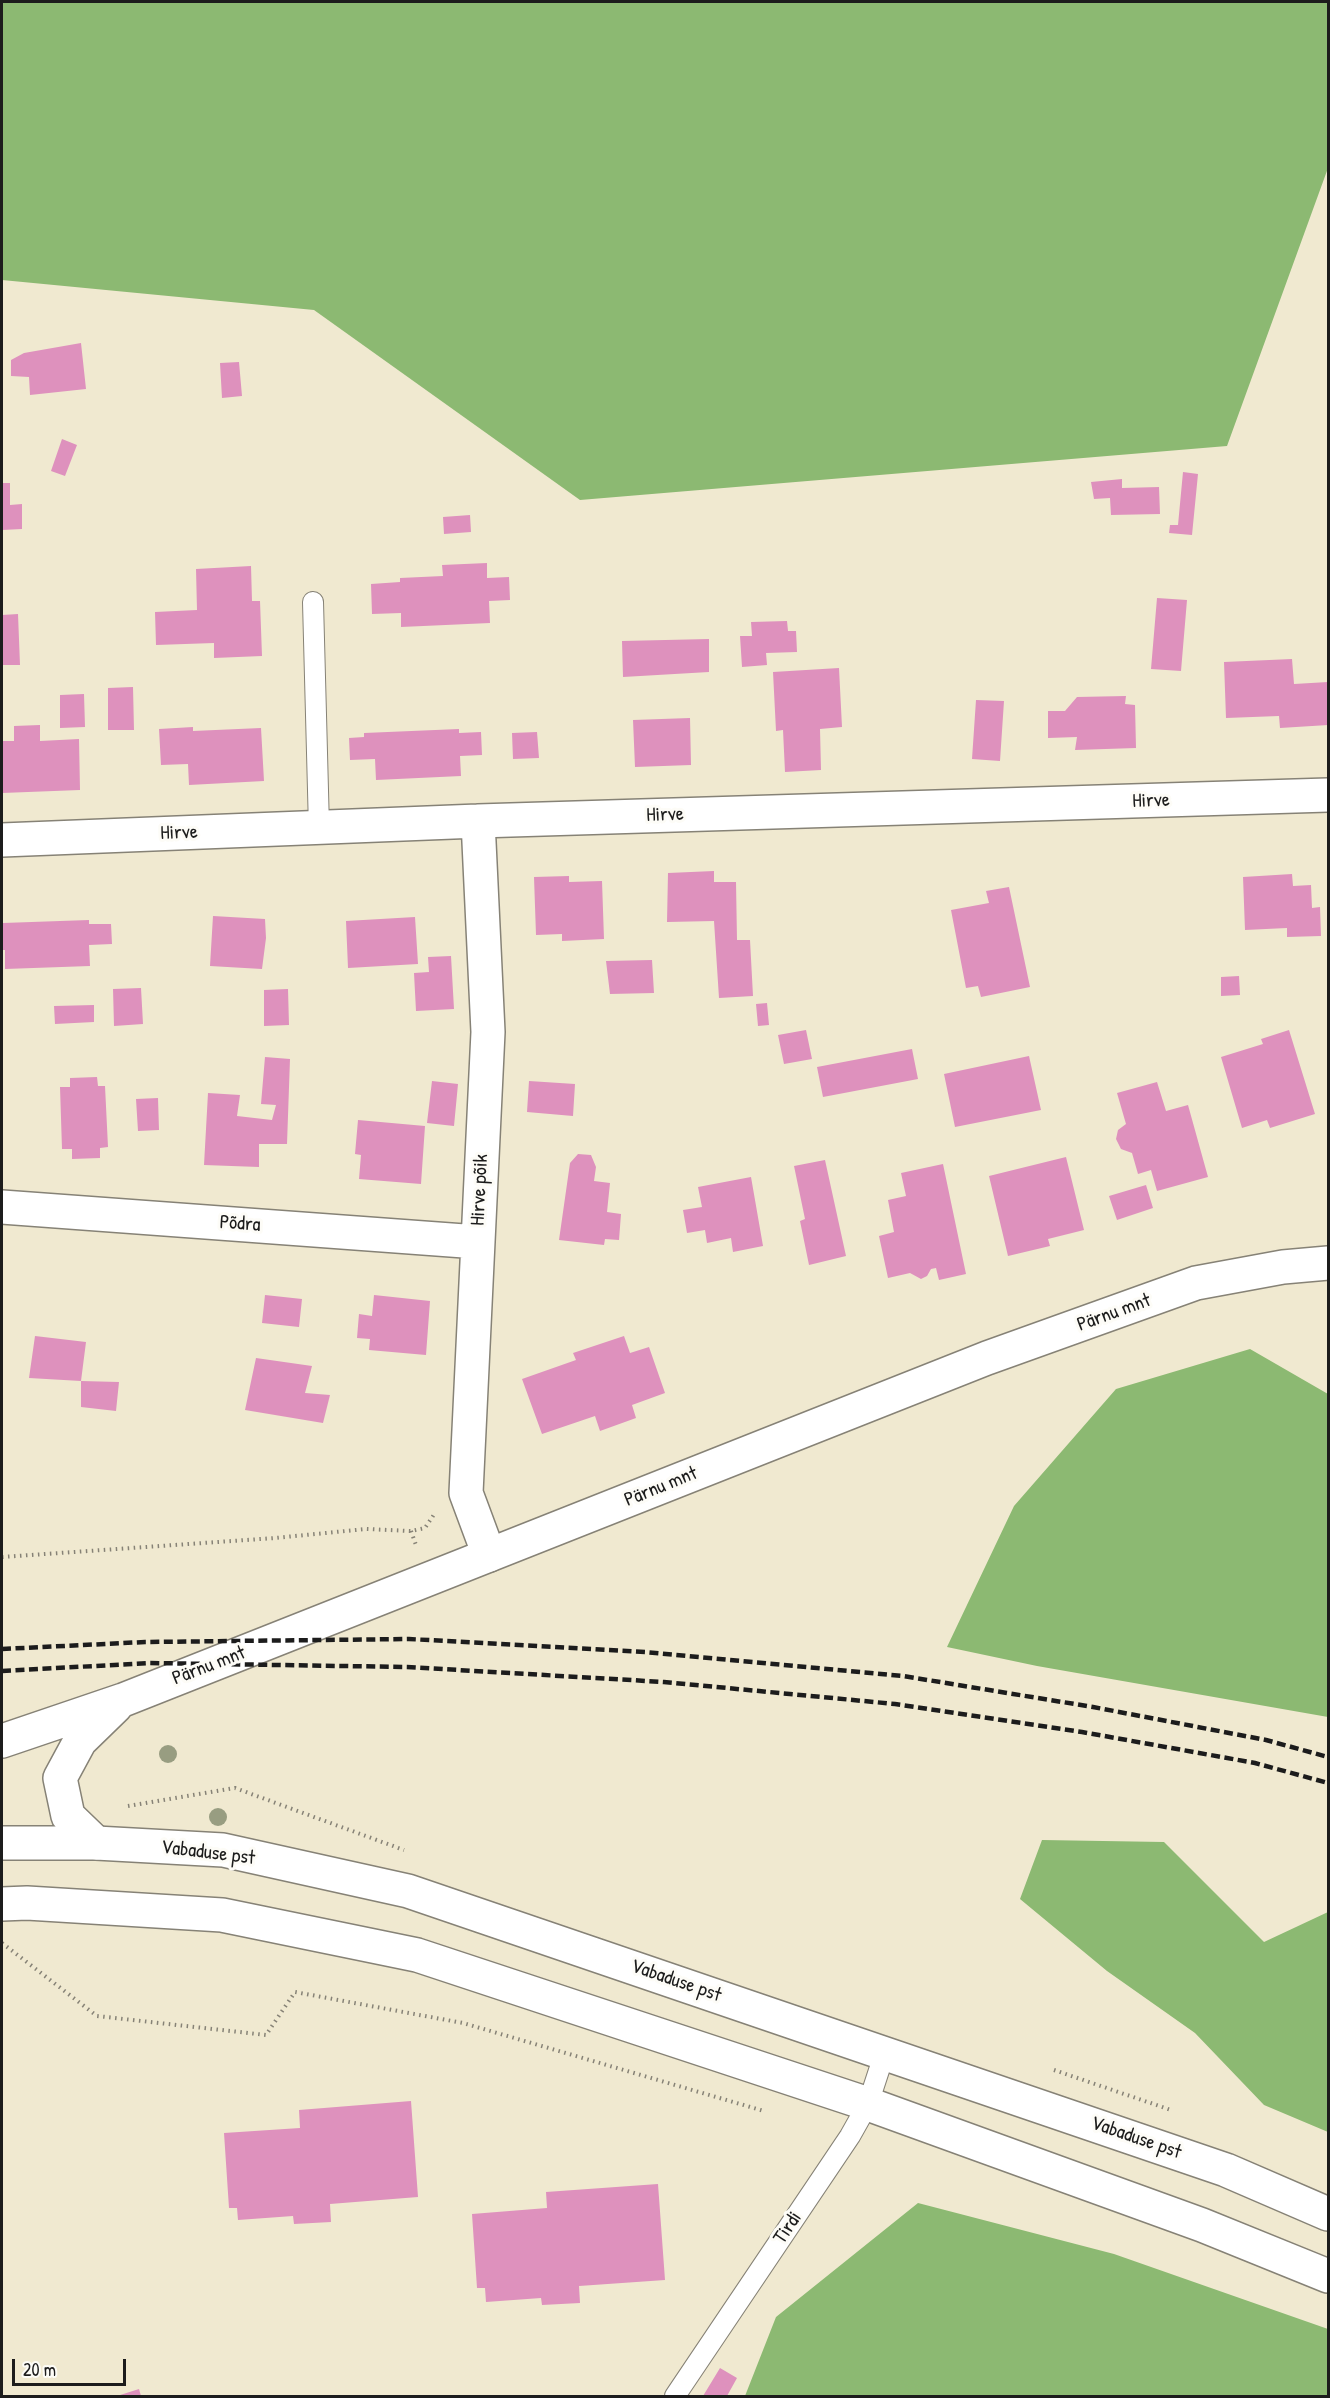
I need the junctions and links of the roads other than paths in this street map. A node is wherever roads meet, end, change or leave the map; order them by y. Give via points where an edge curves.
1 (313, 602) dead end
2 (1329, 795) edge
3 (478, 821) junction
4 (319, 828) junction
5 (2, 840) edge
6 (2, 1208) edge
7 (478, 1242) junction
8 (1329, 1263) edge
9 (489, 1555) junction
10 (123, 1700) junction
11 (2, 1741) edge
12 (2, 1843) edge
13 (96, 1843) junction
14 (2, 1904) edge
15 (885, 2052) junction
16 (867, 2104) junction
17 (1329, 2214) edge
18 (1329, 2276) edge
19 (675, 2397) edge

1 - 4 lane
2 - 3 main road, Hirve
3 - 4 main road, Hirve
3 - 7 main road, Hirve põik via 488,1032
4 - 5 main road, Hirve
6 - 7 main road, Põdra
7 - 9 main road, Hirve põik via 466,1493
8 - 9 main road, Pärnu mnt via 1196,1283 987,1358
9 - 10 main road, Pärnu mnt
10 - 11 main road, Pärnu mnt
10 - 13 main road via 80,1741 60,1778 68,1816
12 - 13 main road, Vabaduse pst
13 - 15 main road, Vabaduse pst via 223,1850 408,1892
14 - 16 main road via 222,1916 417,1955
15 - 16 lane, Tirdi
15 - 17 main road, Vabaduse pst via 1226,2169
16 - 18 main road via 1202,2225
16 - 19 lane, Tirdi via 850,2136

